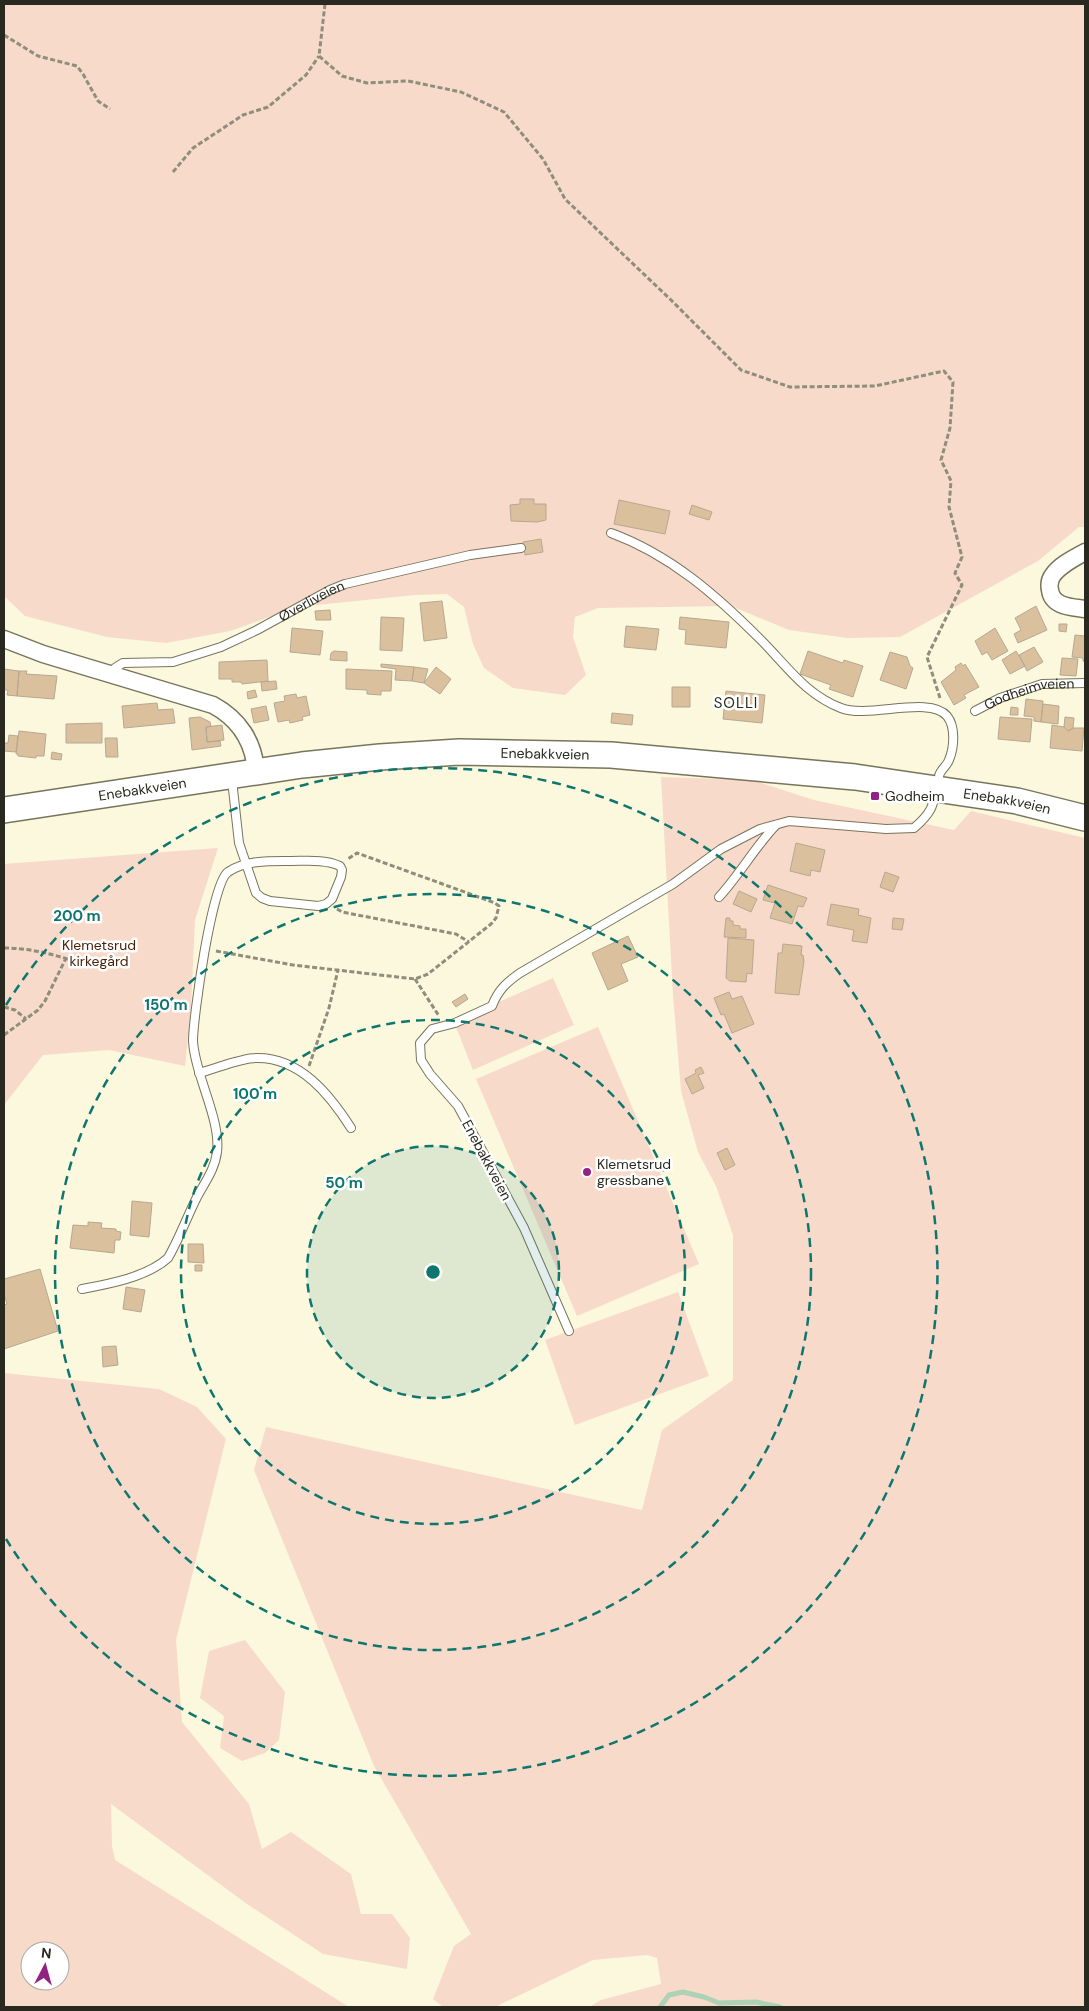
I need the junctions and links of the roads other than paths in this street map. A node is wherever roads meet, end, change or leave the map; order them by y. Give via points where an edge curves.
1 (611, 533) dead end
2 (521, 548) dead end
3 (1085, 552) edge
4 (1085, 609) edge
5 (4, 640) edge
6 (112, 675) junction
7 (1085, 683) edge
8 (975, 711) dead end
9 (256, 772) junction
10 (231, 775) junction
11 (937, 788) junction
12 (4, 810) edge
13 (1085, 818) edge
14 (777, 824) junction
15 (246, 864) junction
16 (719, 896) dead end
17 (199, 1073) junction
18 (351, 1128) dead end
19 (82, 1289) dead end
20 (569, 1331) dead end

1 - 11 lane via 655,553 693,578 733,611 816,696 855,712 909,707 934,708 944,713 952,725 953,742 948,761 939,774
2 - 6 lane, Øverliveien via 470,555 345,584 221,647 173,662 124,663 115,668
3 - 4 street via 1067,562 1050,582 1052,597 1058,603
5 - 6 street
6 - 9 street via 223,711 247,736
7 - 8 lane, Godheimveien via 1042,684 1000,698
9 - 10 main road, Enebakkveien
9 - 11 main road, Enebakkveien via 380,756 459,752 570,754 855,776
10 - 12 main road, Enebakkveien
10 - 15 lane via 239,844
11 - 13 main road, Enebakkveien
11 - 14 lane via 930,813 914,828 886,829 789,821
14 - 16 lane via 763,837 736,878
14 - 20 lane, Enebakkveien via 721,849 674,884 520,973 506,983 492,1006 456,1023 432,1029 420,1042 420,1056 430,1074 458,1106 524,1228
15 - 15 lane via 256,893 262,898 318,906 332,899 342,870 328,862
15 - 17 lane via 227,873 216,897 194,1021 193,1041
17 - 18 lane via 255,1058 272,1060 294,1068 316,1082
17 - 19 lane via 217,1139 217,1151 208,1178 176,1244 157,1268

